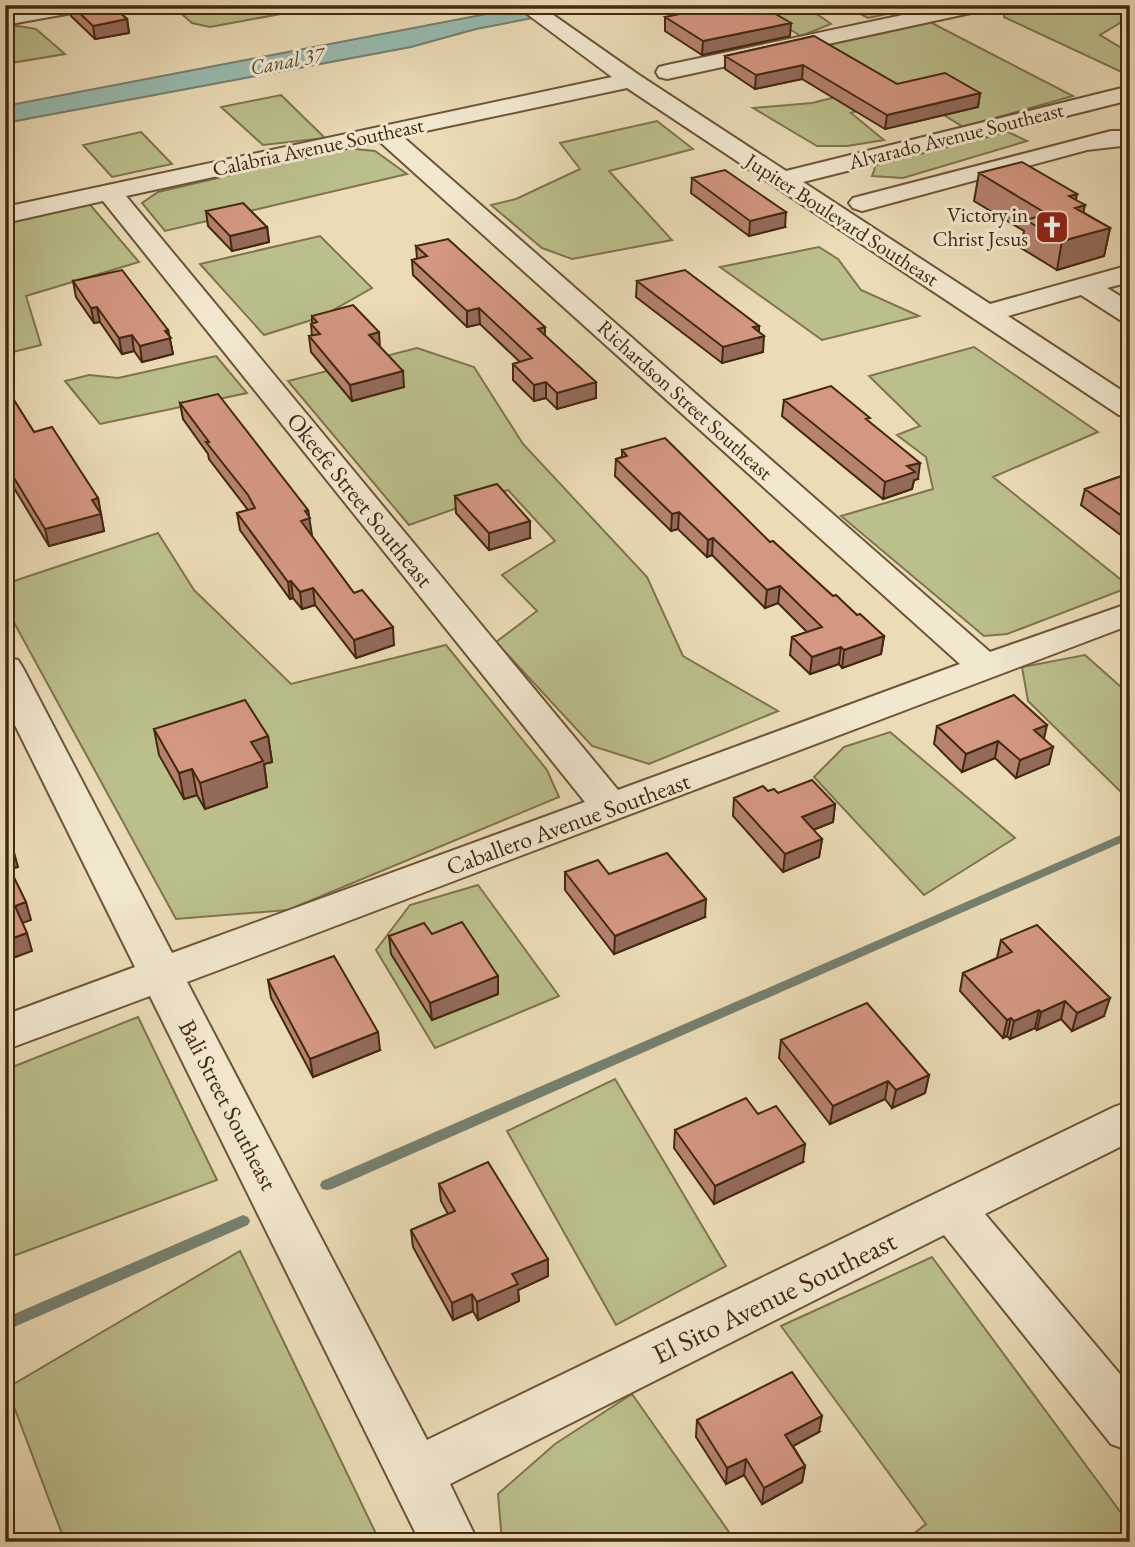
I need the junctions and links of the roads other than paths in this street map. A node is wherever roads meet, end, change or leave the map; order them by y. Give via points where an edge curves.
1 (83, 5) edge
2 (525, 5) edge
3 (980, 5) edge
4 (5, 19) edge
5 (646, 58) dead end
6 (667, 72) junction
7 (631, 80) junction
8 (690, 88) dead end
9 (1130, 93) edge
10 (1011, 122) junction
11 (384, 133) junction
12 (1130, 138) edge
13 (1061, 150) junction
14 (787, 169) junction
15 (814, 172) junction
16 (109, 192) junction
17 (862, 203) junction
18 (5, 215) edge
19 (885, 218) dead end
20 (1130, 273) edge
21 (1085, 286) junction
22 (1000, 303) junction
23 (1130, 314) edge
24 (1130, 390) edge
25 (1130, 409) edge
26 (1130, 612) edge
27 (5, 668) edge
28 (986, 668) junction
29 (611, 808) junction
30 (161, 975) junction
31 (5, 1032) edge
32 (1130, 1120) edge
33 (952, 1210) junction
34 (1130, 1426) edge
35 (416, 1473) junction
36 (450, 1542) edge

1 - 4 street
2 - 7 street, Jupiter Boulevard Southeast
3 - 6 street
5 - 6 street
6 - 8 street
7 - 11 street, Calabria Avenue Southeast
7 - 14 street, Jupiter Boulevard Southeast
9 - 10 street, Alvarado Avenue Southeast
10 - 13 street
10 - 15 street, Alvarado Avenue Southeast
11 - 16 street, Calabria Avenue Southeast
11 - 28 street, Richardson Street Southeast
12 - 13 street
13 - 17 street
14 - 15 street, Jupiter Boulevard Southeast
14 - 22 street, Jupiter Boulevard Southeast
15 - 17 street, Jupiter Boulevard Southeast
16 - 18 street, Calabria Avenue Southeast
16 - 29 street, Okeefe Street Southeast
17 - 19 street, Jupiter Boulevard Southeast
20 - 21 street
21 - 22 street
21 - 23 street
22 - 24 street, Jupiter Boulevard Southeast
22 - 25 street, Jupiter Boulevard Southeast
26 - 28 street, Caballero Avenue Southeast
27 - 30 street, Bali Street Southeast
28 - 29 street, Caballero Avenue Southeast
29 - 30 street, Caballero Avenue Southeast
30 - 31 street, Caballero Avenue Southeast
30 - 35 street, Bali Street Southeast
32 - 33 street, El Sito Avenue Southeast
33 - 34 street
33 - 35 street, El Sito Avenue Southeast
35 - 36 street, Bali Street Southeast

